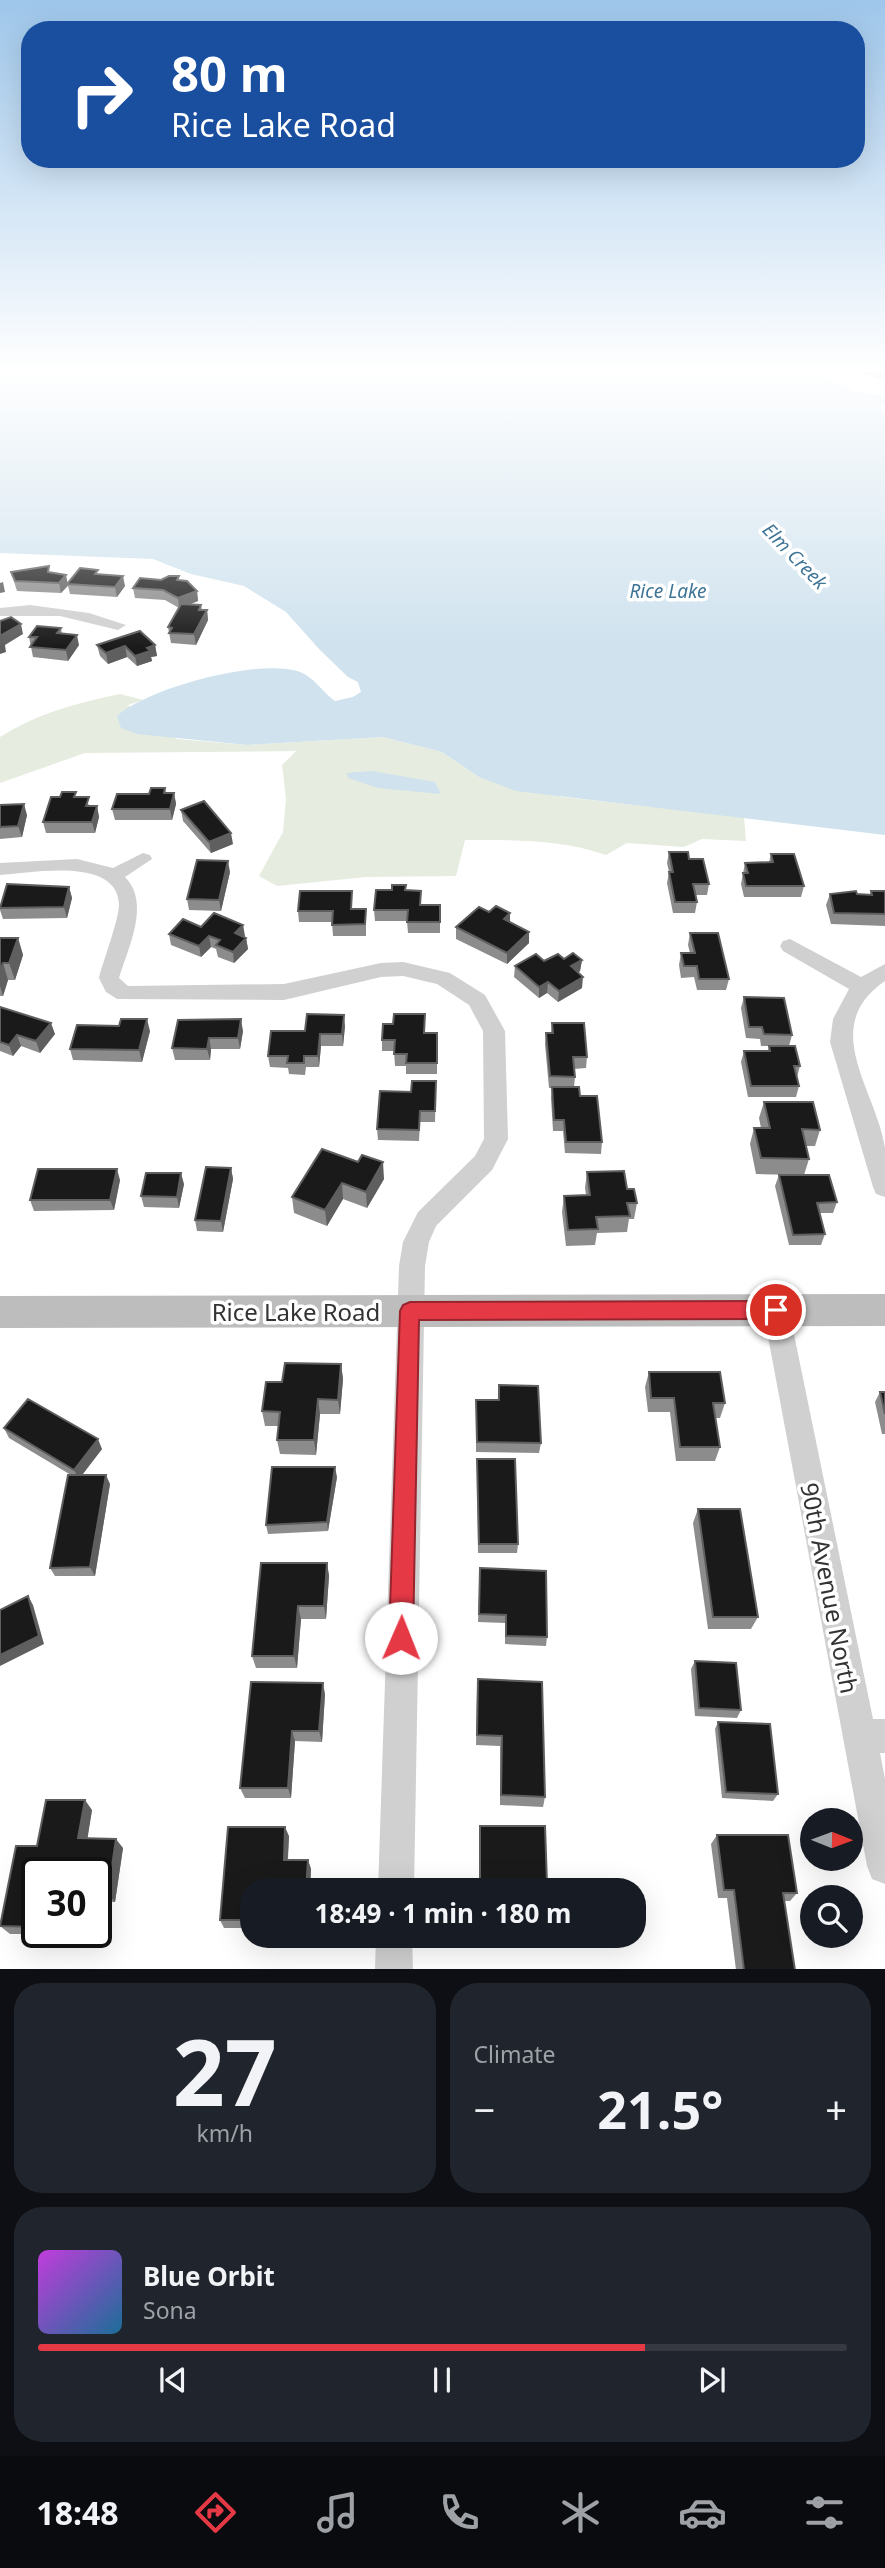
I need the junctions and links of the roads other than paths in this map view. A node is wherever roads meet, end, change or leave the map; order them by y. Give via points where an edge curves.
1 (0, 612) edge
2 (118, 625) dead end
3 (143, 859) dead end
4 (0, 869) edge
5 (115, 875) junction
6 (790, 946) dead end
7 (885, 971) edge
8 (861, 987) junction
9 (885, 1187) edge
10 (776, 1310) junction
11 (885, 1310) edge
12 (410, 1311) junction
13 (0, 1312) edge
14 (872, 1736) edge
15 (885, 1866) edge
16 (396, 1878) edge
17 (394, 1948) edge
18 (394, 1969) edge

1 - 2 street via 53,612
3 - 5 street
4 - 5 street via 71,865
5 - 12 street via 129,905 109,978 124,994 284,992 402,969 443,978 477,1000 494,1031 496,1139 484,1163 427,1219 416,1242
6 - 8 street
7 - 8 street
8 - 9 street via 841,1021 841,1042
10 - 11 street, Rice Lake Road
10 - 12 street, Rice Lake Road
10 - 14 street, 90th Avenue North
12 - 13 street, Rice Lake Road
12 - 16 street
14 - 15 street, 90th Avenue North
17 - 18 street

